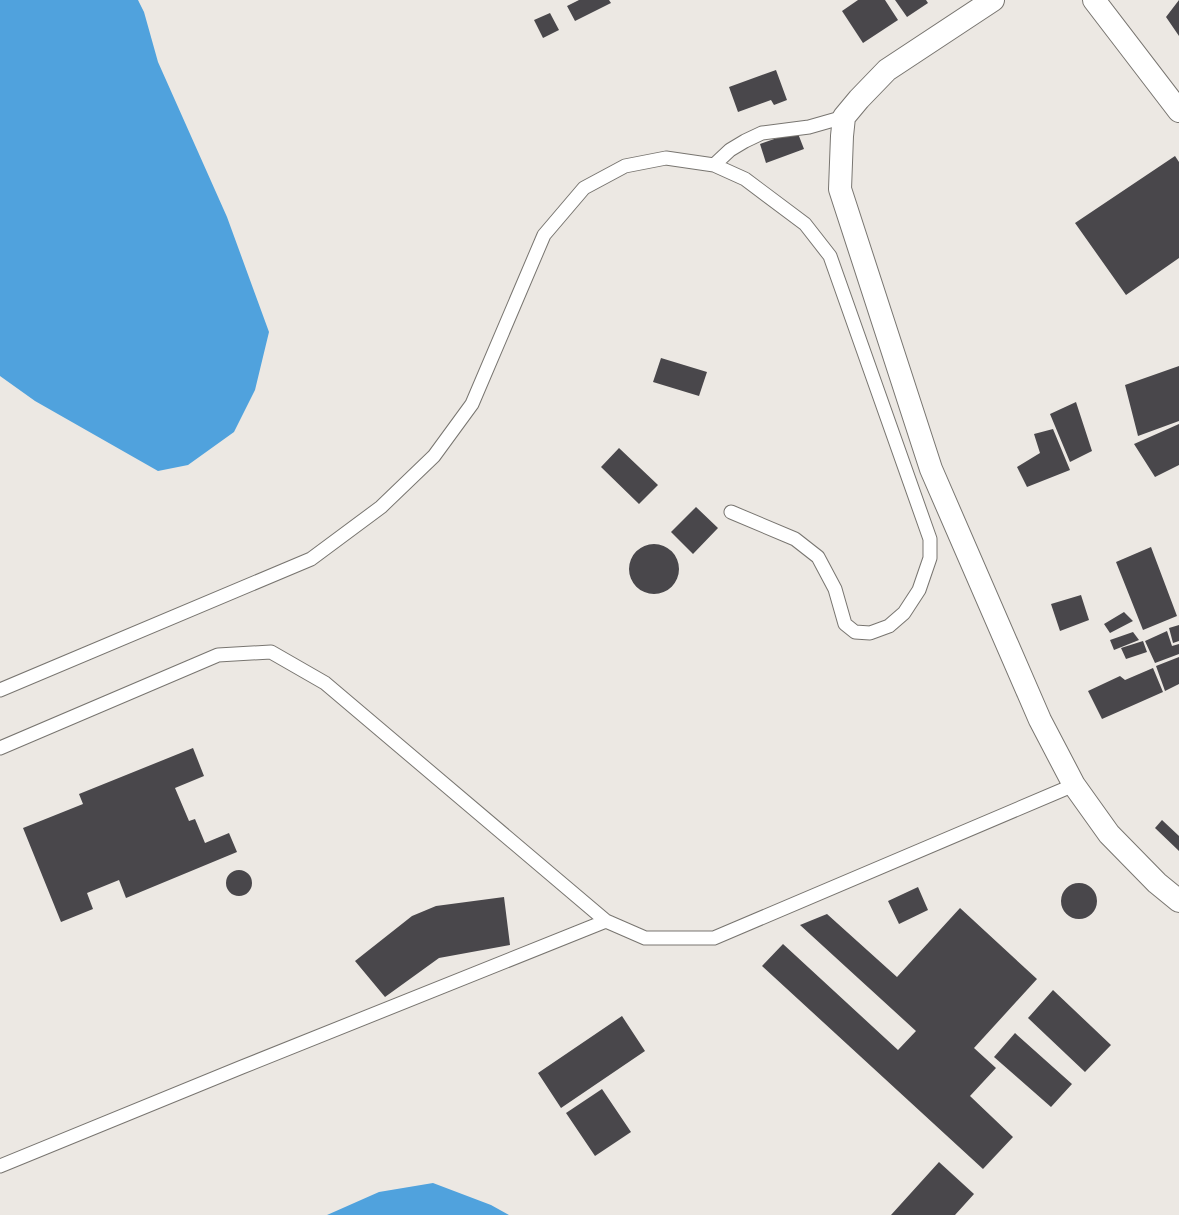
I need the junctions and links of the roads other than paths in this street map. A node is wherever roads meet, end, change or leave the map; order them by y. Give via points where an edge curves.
1 (993, 0) edge
2 (1094, 0) edge
3 (1179, 111) edge
4 (844, 117) junction
5 (714, 165) junction
6 (731, 512) dead end
7 (0, 690) edge
8 (0, 748) edge
9 (1074, 785) junction
10 (1179, 901) edge
11 (606, 921) junction
12 (0, 1166) edge

1 - 4 street via 887,70
2 - 3 street
4 - 5 lane via 809,127 762,133 730,150
4 - 9 street via 840,189 931,469 1040,720
5 - 6 lane via 745,179 805,224 830,256 930,539 930,558 918,590 904,613 889,626 870,633 855,632 845,624 835,589 818,557 795,539
5 - 7 lane via 666,158 625,166 584,188 544,235 472,404 434,456 381,507 311,559
8 - 11 lane via 218,655 271,652 325,683
9 - 10 street via 1109,834 1157,883
9 - 11 lane via 714,938 645,938
11 - 12 lane

